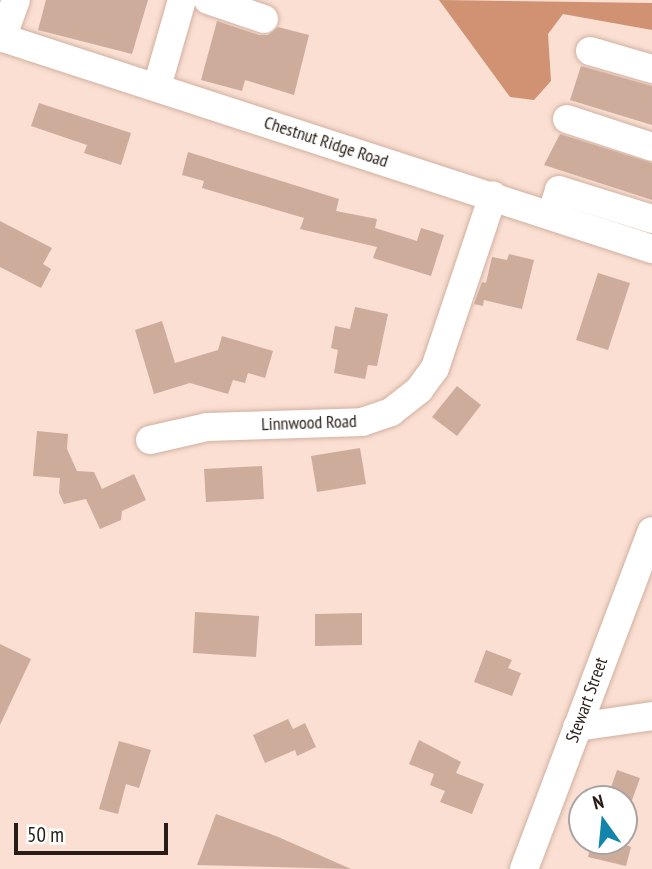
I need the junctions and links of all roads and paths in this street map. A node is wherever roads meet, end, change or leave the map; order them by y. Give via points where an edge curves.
1 (16, 0) edge
2 (182, 0) edge
3 (208, 0) edge
4 (264, 19) dead end
5 (1, 38) edge
6 (590, 51) dead end
7 (652, 69) edge
8 (156, 87) junction
9 (567, 119) dead end
10 (652, 146) edge
11 (493, 197) junction
12 (551, 215) junction
13 (652, 219) edge
14 (652, 249) edge
15 (150, 440) dead end
16 (652, 531) edge
17 (652, 716) edge
18 (577, 727) junction
19 (524, 869) edge

1 - 5 street
2 - 8 street
3 - 4 street
5 - 8 street, Chestnut Ridge Road
6 - 7 street
8 - 11 street, Chestnut Ridge Road
9 - 10 street
11 - 12 street, Chestnut Ridge Road
11 - 15 street, Linnwood Road via 454,324 435,368 419,390 391,412 362,422 207,427
12 - 13 street via 559,190
12 - 14 street, Chestnut Ridge Road
16 - 18 street, Stewart Street
17 - 18 street
18 - 19 street, Stewart Street

